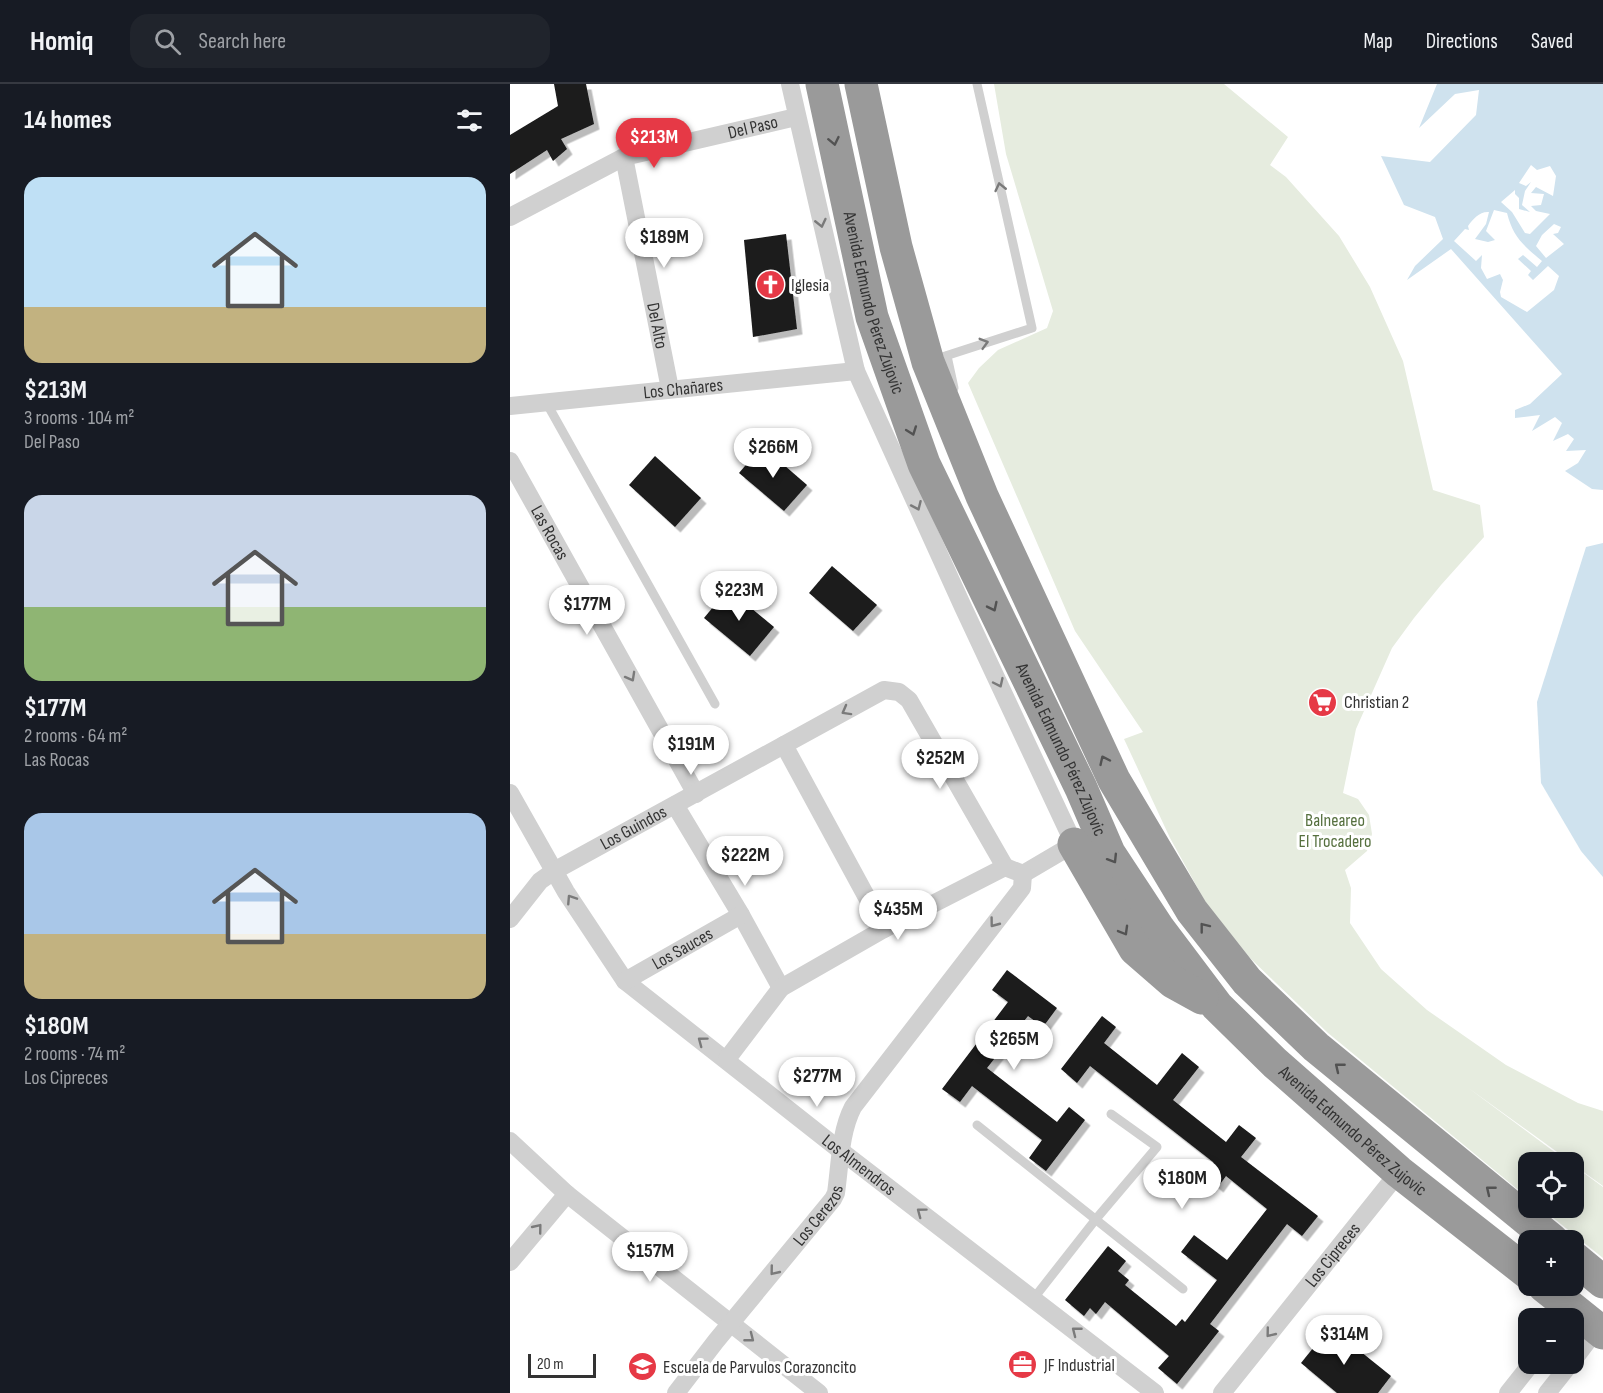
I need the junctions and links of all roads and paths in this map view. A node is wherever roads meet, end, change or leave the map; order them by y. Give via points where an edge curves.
1 (790, 84) edge
2 (822, 84) edge
3 (861, 84) edge
4 (977, 84) edge
5 (796, 117) junction
6 (624, 157) junction
7 (510, 217) edge
8 (857, 249) junction
9 (938, 359) junction
10 (856, 371) junction
11 (670, 389) junction
12 (958, 397) dead end
13 (546, 402) junction
14 (510, 406) edge
15 (510, 461) edge
16 (715, 704) dead end
17 (784, 745) junction
18 (510, 793) edge
19 (696, 794) junction
20 (675, 806) junction
21 (1074, 844) junction
22 (1005, 867) junction
23 (554, 872) junction
24 (1023, 874) junction
25 (741, 915) junction
26 (510, 919) edge
27 (884, 928) junction
28 (625, 981) junction
29 (781, 988) junction
30 (1217, 1006) junction
31 (727, 1059) junction
32 (1111, 1114) dead end
33 (976, 1125) dead end
34 (510, 1141) edge
35 (841, 1151) junction
36 (1399, 1172) junction
37 (567, 1194) junction
38 (1096, 1219) junction
39 (1540, 1230) edge
40 (510, 1262) edge
41 (1518, 1265) edge
42 (1584, 1267) edge
43 (1601, 1281) edge
44 (1183, 1289) dead end
45 (1556, 1296) edge
46 (1034, 1298) junction
47 (1589, 1322) edge
48 (730, 1323) junction
49 (1523, 1374) edge
50 (1562, 1374) edge
51 (676, 1393) edge
52 (819, 1393) edge
53 (1155, 1393) edge
54 (1222, 1393) edge
55 (1508, 1393) edge
56 (1547, 1393) edge

1 - 5 street, Avenida Edmundo Pérez Zujovic
2 -> 8 highway, Avenida Edmundo Pérez Zujovic
3 - 9 highway, Avenida Edmundo Pérez Zujovic via 896,247
9 -> 4 lane via 1032,328
5 - 6 street, Del Paso
5 -> 10 street, Avenida Edmundo Pérez Zujovic
6 - 7 street, Del Paso
6 - 11 street, Del Alto
8 - 9 highway via 875,269 900,351 914,361
8 -> 30 highway, Avenida Edmundo Pérez Zujovic via 872,317 924,464 1109,853
9 - 12 lane
39 -> 9 highway, Avenida Edmundo Pérez Zujovic via 1316,1047 1247,981 1192,911 1114,780 982,482
10 - 11 street, Los Chañares
10 -> 21 street, Avenida Edmundo Pérez Zujovic
11 - 13 street, Los Chañares
13 - 14 street, Los Chañares
13 - 16 lane
15 -> 19 street, Las Rocas
17 - 19 street, Los Guindos
22 -> 17 street, Los Guindos via 909,700 899,692 884,690
17 - 27 street
18 - 23 street, Los Almendros
19 - 20 street, Los Guindos
20 - 23 street, Los Guindos
20 - 25 street
21 - 24 street
21 -> 30 highway via 1135,949 1173,982
22 - 24 street
22 - 27 street
23 - 26 street, Los Guindos via 540,881
28 -> 23 street, Los Almendros
24 -> 35 street, Los Cerezos via 1022,888 853,1107
25 - 28 street, Los Sauces
25 - 29 street
27 - 29 street
31 -> 28 street, Los Almendros
29 - 31 street
30 - 36 highway, Avenida Edmundo Pérez Zujovic via 1275,1063
31 - 35 street, Los Almendros
32 - 38 lane via 1157,1147
33 - 38 lane
34 - 37 street
46 -> 35 street, Los Almendros
35 -> 48 street, Los Cerezos via 833,1199
36 - 41 highway, Avenida Edmundo Pérez Zujovic
36 -> 54 street, Los Cipreces
40 -> 37 street
37 - 48 street
38 - 44 lane
38 - 46 lane
42 - 43 highway
43 - 47 street
45 - 47 highway
53 -> 46 street, Los Almendros
48 - 51 street, Los Cerezos
48 -> 52 street
49 - 55 street
50 - 56 street

